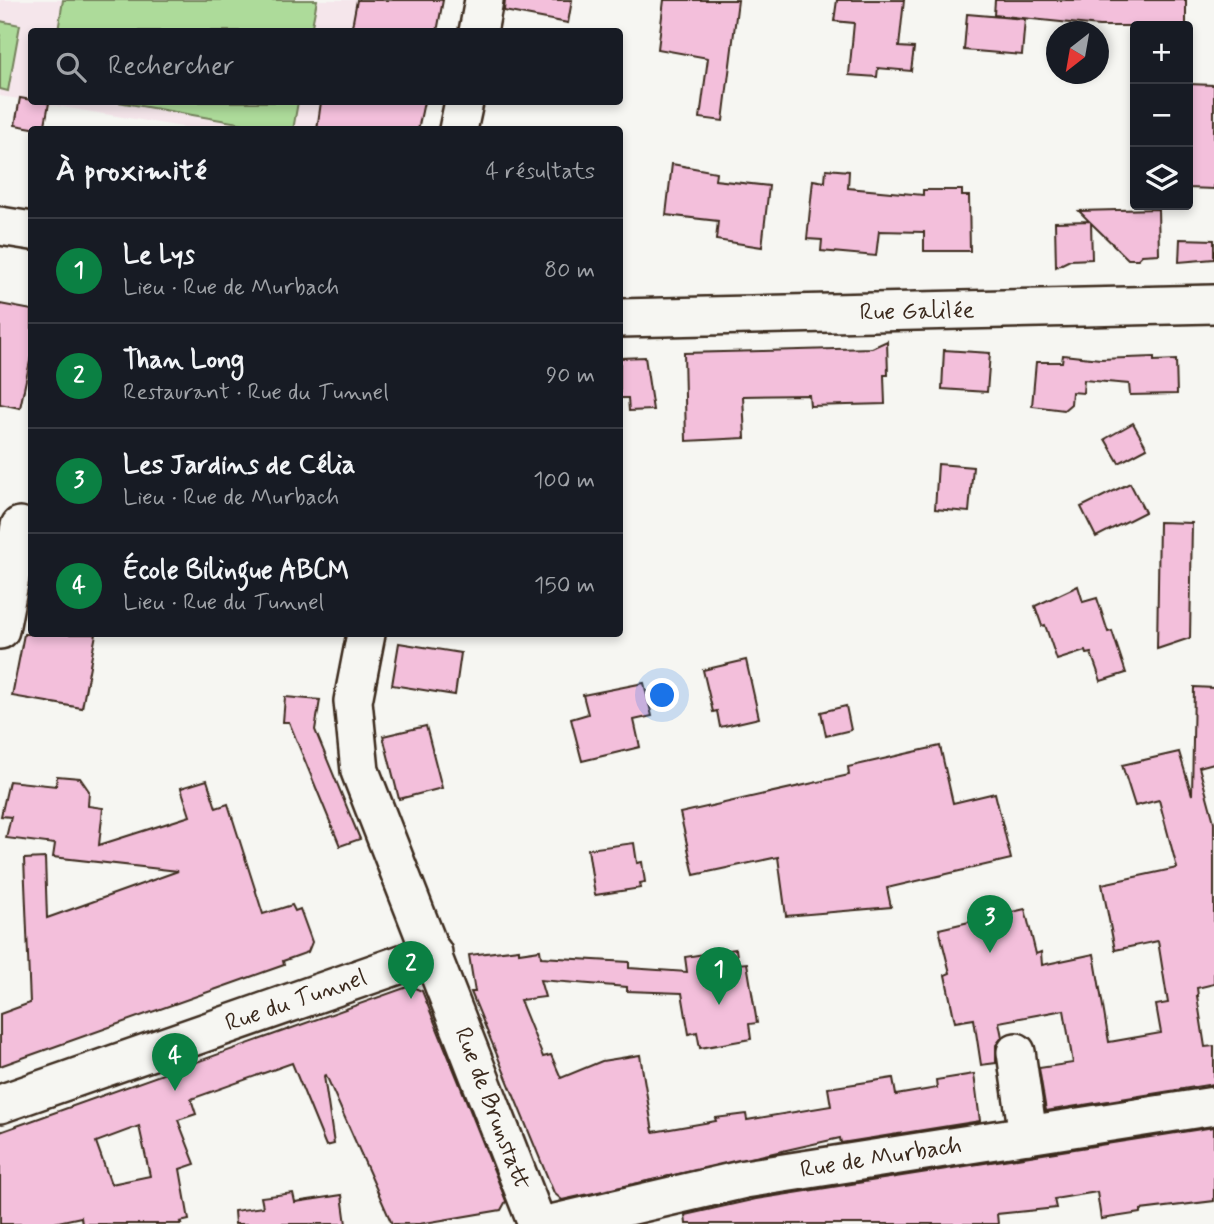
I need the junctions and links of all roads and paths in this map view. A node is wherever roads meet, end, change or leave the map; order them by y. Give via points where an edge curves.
1 (484, 0) edge
2 (479, 28) edge
3 (463, 105) edge
4 (459, 126) edge
5 (0, 226) edge
6 (28, 230) edge
7 (1214, 304) edge
8 (623, 318) edge
9 (17, 525) edge
10 (0, 630) edge
11 (365, 637) edge
12 (433, 953) junction
13 (1016, 1052) dead end
14 (0, 1104) edge
15 (1214, 1106) edge
16 (1028, 1135) junction
17 (537, 1224) edge
18 (551, 1224) edge

1 - 2 street
3 - 4 street
5 - 6 street
7 - 8 street, Rue Galilée
9 - 10 street
11 - 12 street, Rue de Brunstatt via 353,701 360,771
12 - 14 street, Rue du Tunnel
12 - 17 street, Rue de Brunstatt
13 - 16 street
15 - 16 street, Rue de Murbach
16 - 18 street, Rue de Murbach via 744,1179

